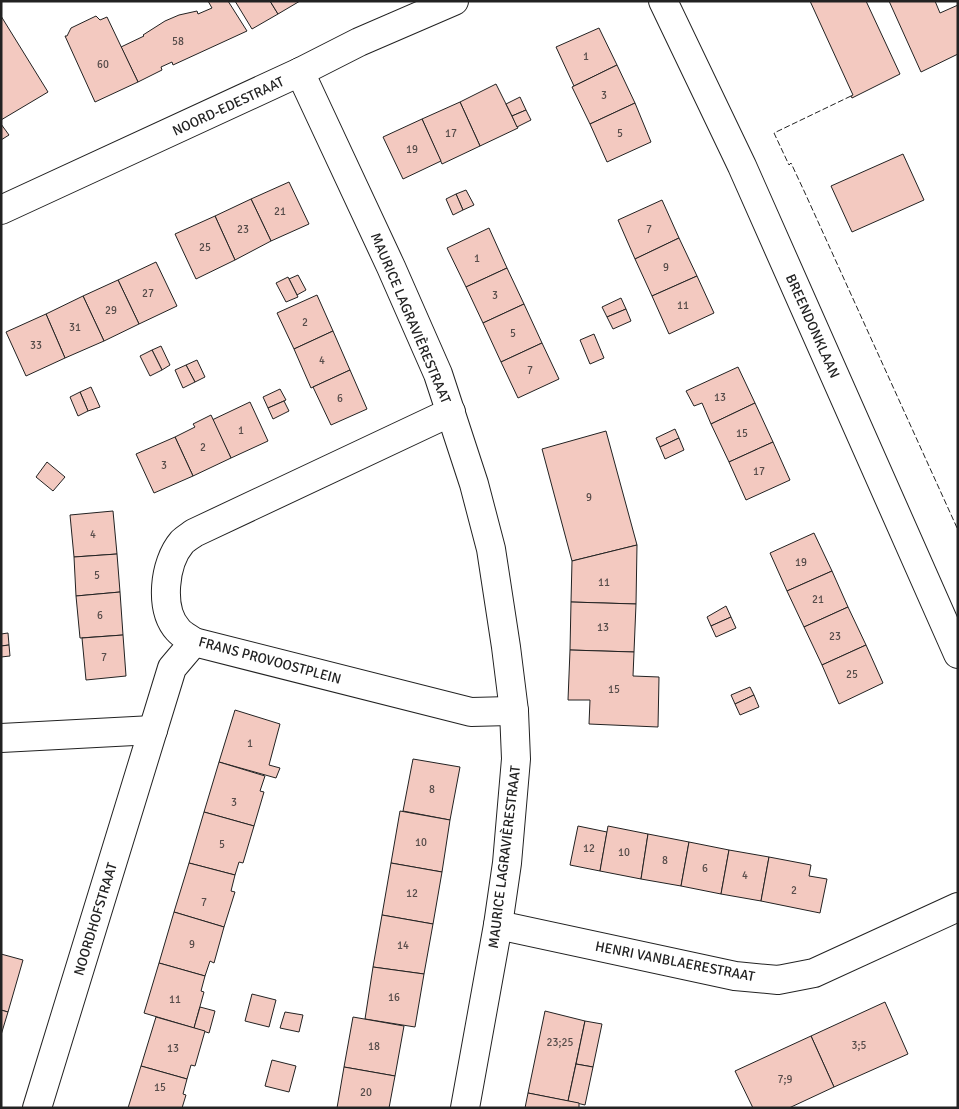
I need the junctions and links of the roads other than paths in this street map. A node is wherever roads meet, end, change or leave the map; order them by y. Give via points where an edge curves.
1 (454, 1) edge
2 (663, 1) edge
3 (300, 72) junction
4 (1, 210) edge
5 (451, 412) junction
6 (194, 642) junction
7 (958, 654) edge
8 (514, 711) junction
9 (152, 730) junction
10 (1, 738) edge
11 (958, 907) edge
12 (498, 924) junction
13 (37, 1108) edge
14 (465, 1108) edge

1 - 3 street, NOORD-EDESTRAAT via 359,42
2 - 7 street, BREENDONKLAAN via 746,175
3 - 4 street, NOORD-EDESTRAAT
3 - 5 street, MAURICE LAGRAVIÈRESTRAAT via 392,267
5 - 6 street, FRANS PROVOOSTPLEIN via 194,532 182,542 166,579 166,601 178,630
5 - 8 street, MAURICE LAGRAVIÈRESTRAAT via 491,549
6 - 8 street, FRANS PROVOOSTPLEIN via 471,712
6 - 9 street, NOORDHOFSTRAAT via 172,668
8 - 12 street, MAURICE LAGRAVIÈRESTRAAT via 516,759
9 - 10 street
9 - 13 street, NOORDHOFSTRAAT
11 - 12 street, HENRI VANBLAERESTRAAT via 814,973 778,980 735,976
12 - 14 street, MAURICE LAGRAVIÈRESTRAAT

